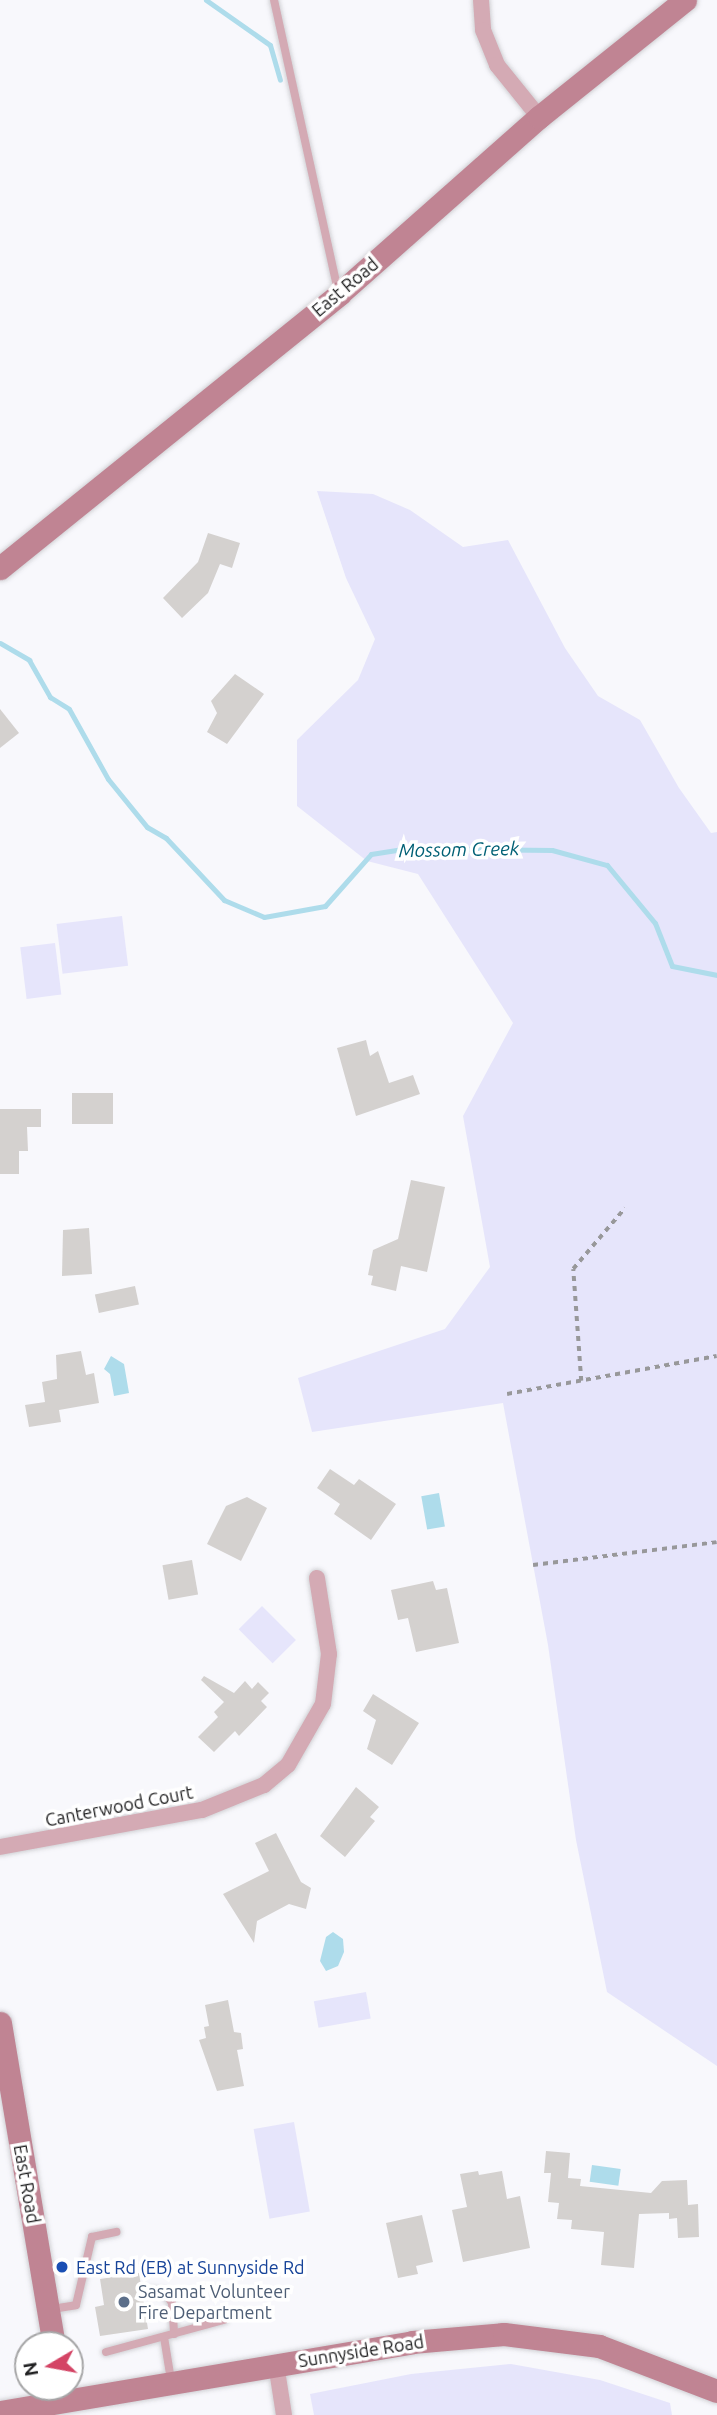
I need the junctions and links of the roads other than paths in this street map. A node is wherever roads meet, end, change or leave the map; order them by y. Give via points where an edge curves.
1 (274, 0) edge
2 (481, 0) edge
3 (685, 0) edge
4 (539, 117) junction
5 (339, 294) junction
6 (0, 568) edge
7 (317, 1578) dead end
8 (0, 1847) edge
9 (0, 2023) edge
10 (116, 2232) dead end
11 (147, 2291) dead end
12 (49, 2309) junction
13 (224, 2320) dead end
14 (52, 2331) edge
15 (174, 2334) junction
16 (164, 2337) junction
17 (106, 2352) dead end
18 (276, 2364) junction
19 (171, 2383) junction
20 (717, 2391) edge
21 (84, 2398) edge
22 (63, 2401) edge
23 (0, 2412) edge
24 (284, 2415) edge

1 - 5 lane
2 - 4 street via 483,30 497,65
3 - 4 main road, East Road
4 - 5 main road, East Road
5 - 6 main road, East Road
7 - 8 street, Canterwood Court via 329,1654 323,1704 288,1765 272,1778 202,1810
9 - 12 main road, East Road
10 - 12 lane via 92,2237 76,2305
11 - 15 lane via 165,2293 172,2303
12 - 14 main road, East Road
13 - 15 lane
15 - 16 lane
16 - 17 lane
16 - 19 lane
18 - 19 main road, Sunnyside Road
18 - 20 main road, Sunnyside Road via 446,2337 527,2334 626,2354
18 - 24 street
19 - 21 main road, Sunnyside Road
22 - 23 main road, Sunnyside Road

